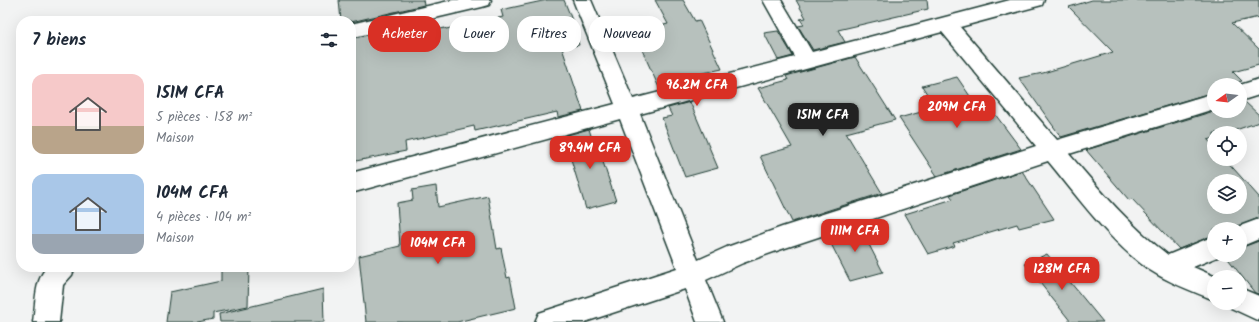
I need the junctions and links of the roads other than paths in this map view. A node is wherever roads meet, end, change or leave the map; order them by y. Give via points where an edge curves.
1 (482, 0) edge
2 (582, 0) edge
3 (772, 0) edge
4 (1034, 0) edge
5 (946, 24) junction
6 (356, 30) edge
7 (807, 61) junction
8 (1259, 87) edge
9 (1247, 91) edge
10 (1207, 103) edge
11 (627, 109) junction
12 (1053, 150) junction
13 (356, 182) edge
14 (1259, 229) edge
15 (1247, 233) edge
16 (1207, 250) edge
17 (1166, 267) junction
18 (58, 272) edge
19 (692, 275) junction
20 (1207, 285) edge
21 (1247, 303) edge
22 (1259, 309) edge
23 (46, 322) edge
24 (548, 322) edge
25 (710, 322) edge

1 - 6 street
2 - 11 street
3 - 7 street
4 - 5 street
5 - 7 street
5 - 12 street
7 - 11 street
8 - 9 street
10 - 12 street
11 - 13 street
11 - 19 street
12 - 17 street via 1108,216 1139,248
12 - 19 street via 782,238 735,255
14 - 15 street
16 - 17 street
17 - 20 street
18 - 23 street via 51,280
19 - 24 street
19 - 25 street
21 - 22 street

